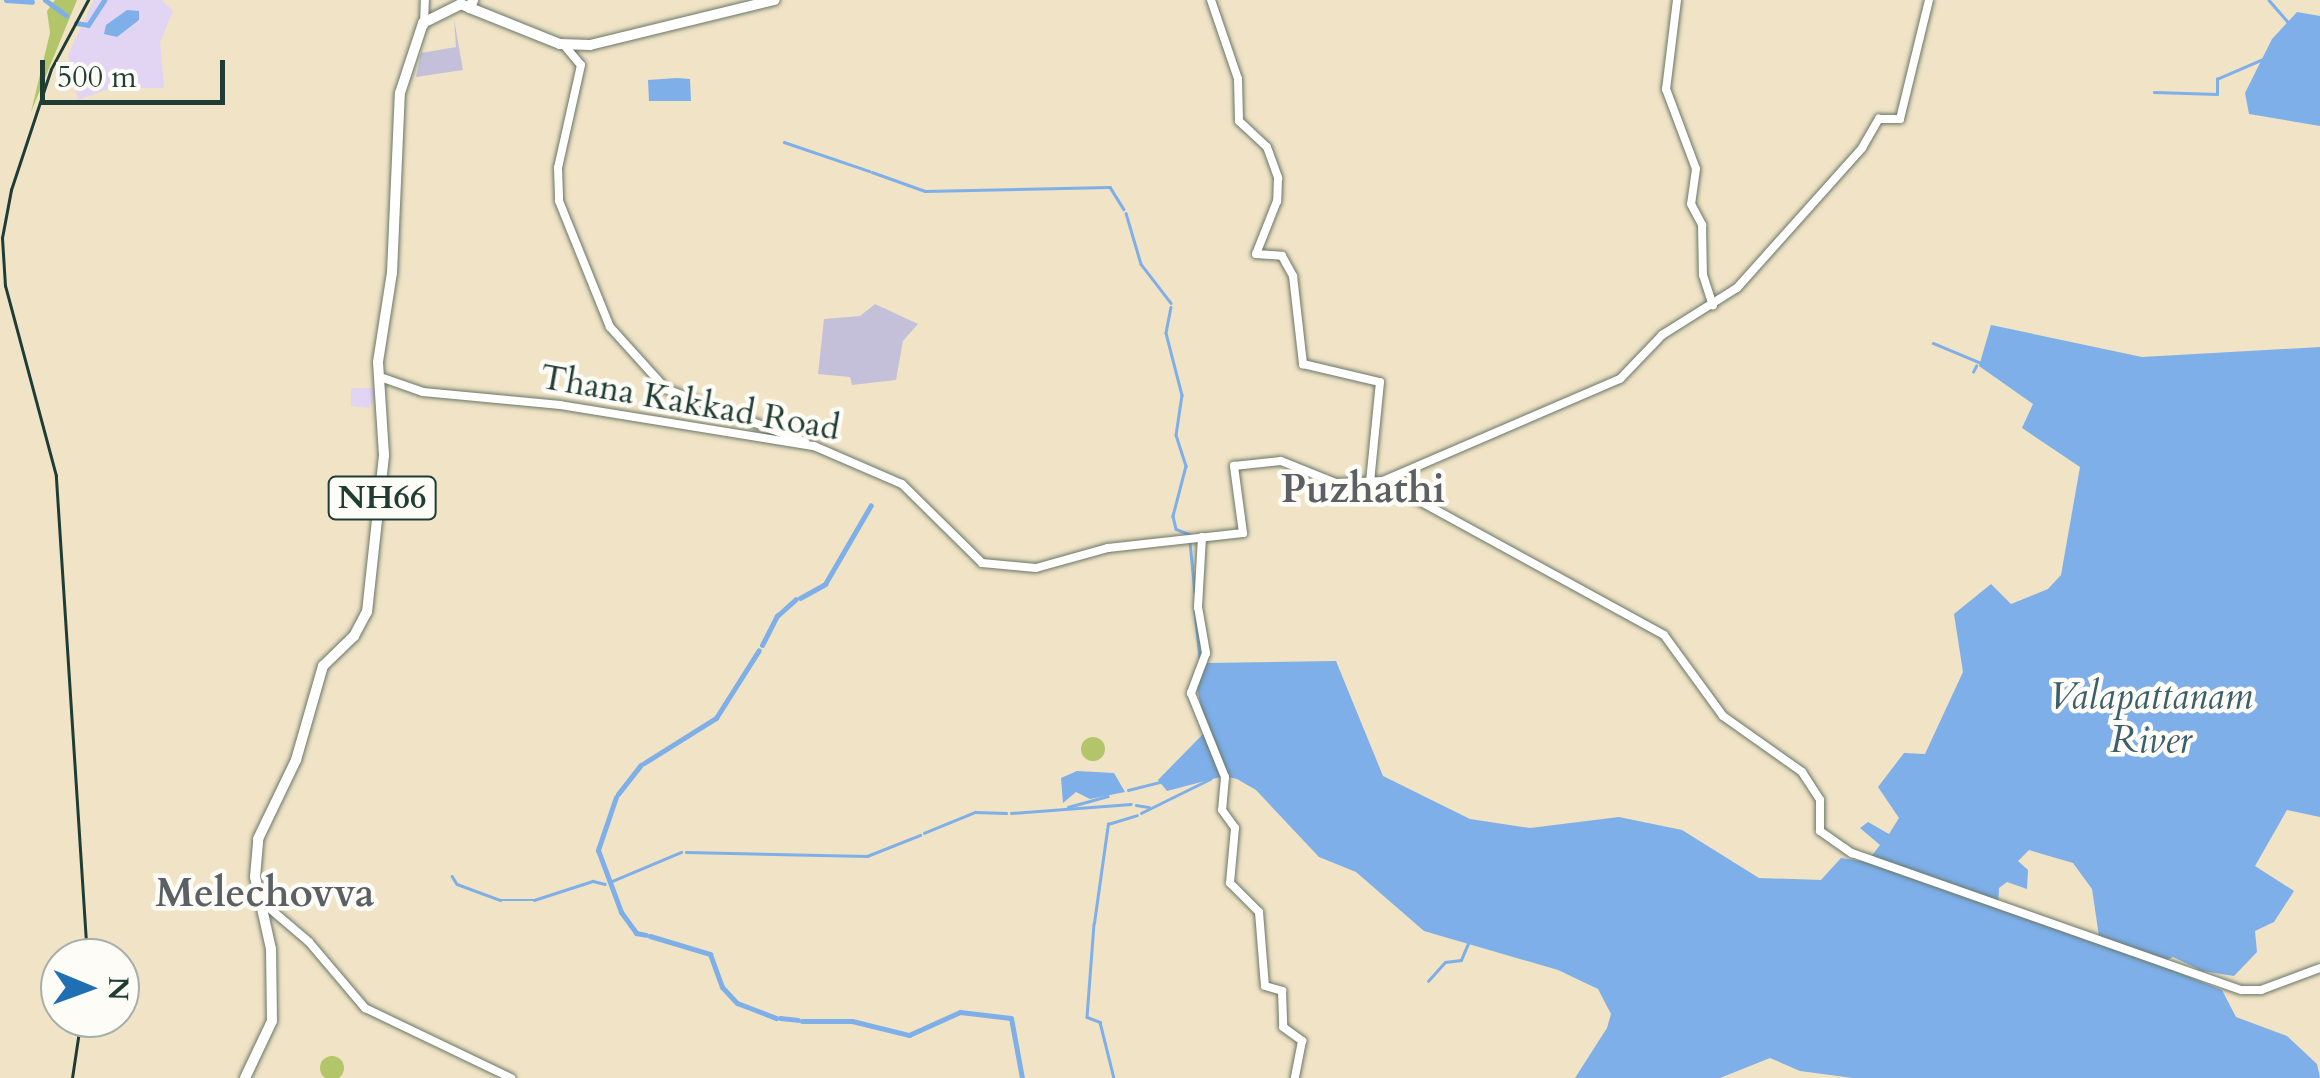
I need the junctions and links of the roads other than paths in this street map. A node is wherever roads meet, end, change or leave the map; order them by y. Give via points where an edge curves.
1 (425, 0) edge
2 (766, 0) edge
3 (775, 0) edge
4 (1211, 0) edge
5 (1676, 0) edge
6 (1929, 0) edge
7 (471, 5) edge
8 (424, 26) junction
9 (562, 43) junction
10 (1714, 305) junction
11 (381, 378) junction
12 (814, 446) junction
13 (1383, 481) junction
14 (1370, 483) junction
15 (1202, 537) junction
16 (266, 906) junction
17 (2320, 968) edge
18 (244, 1078) edge
19 (511, 1078) edge
20 (1295, 1078) edge

1 - 8 main road
2 - 9 highway via 605,41
3 - 9 highway via 604,44
4 - 14 main road via 1238,79 1239,121 1267,147 1278,178 1277,202 1256,254 1282,256 1293,276 1303,364 1380,382
5 - 10 main road via 1666,89 1696,169 1691,204 1702,226 1702,275
6 - 10 main road, Thana Kakkad Road via 1900,120 1879,119 1771,253
7 - 8 highway
7 - 9 highway
8 - 11 highway, NH66 via 402,94 396,270
9 - 12 main road via 581,66 558,168 559,201 610,327 666,389
10 - 13 main road, Thana Kakkad Road via 1662,334 1620,378
11 - 12 main road, Thana Kakkad Road via 423,392 560,404
11 - 16 highway, NH66 via 389,436 371,612 326,667 256,854
12 - 15 main road, Thana Kakkad Road via 902,484 982,564 1036,568 1108,548
13 - 14 main road, Thana Kakkad Road
13 - 17 main road via 1666,636 1723,716 1802,772 1820,800 1818,826 1828,840 2252,992
14 - 15 main road, Thana Kakkad Road via 1332,482 1281,461 1240,464 1232,470 1245,532
15 - 20 main road via 1201,661 1191,690 1225,780 1223,814 1235,828 1230,882 1260,912 1265,986 1282,991 1285,1032 1302,1044
16 - 18 highway, NH66 via 271,1025
16 - 19 main road via 319,952 352,997

